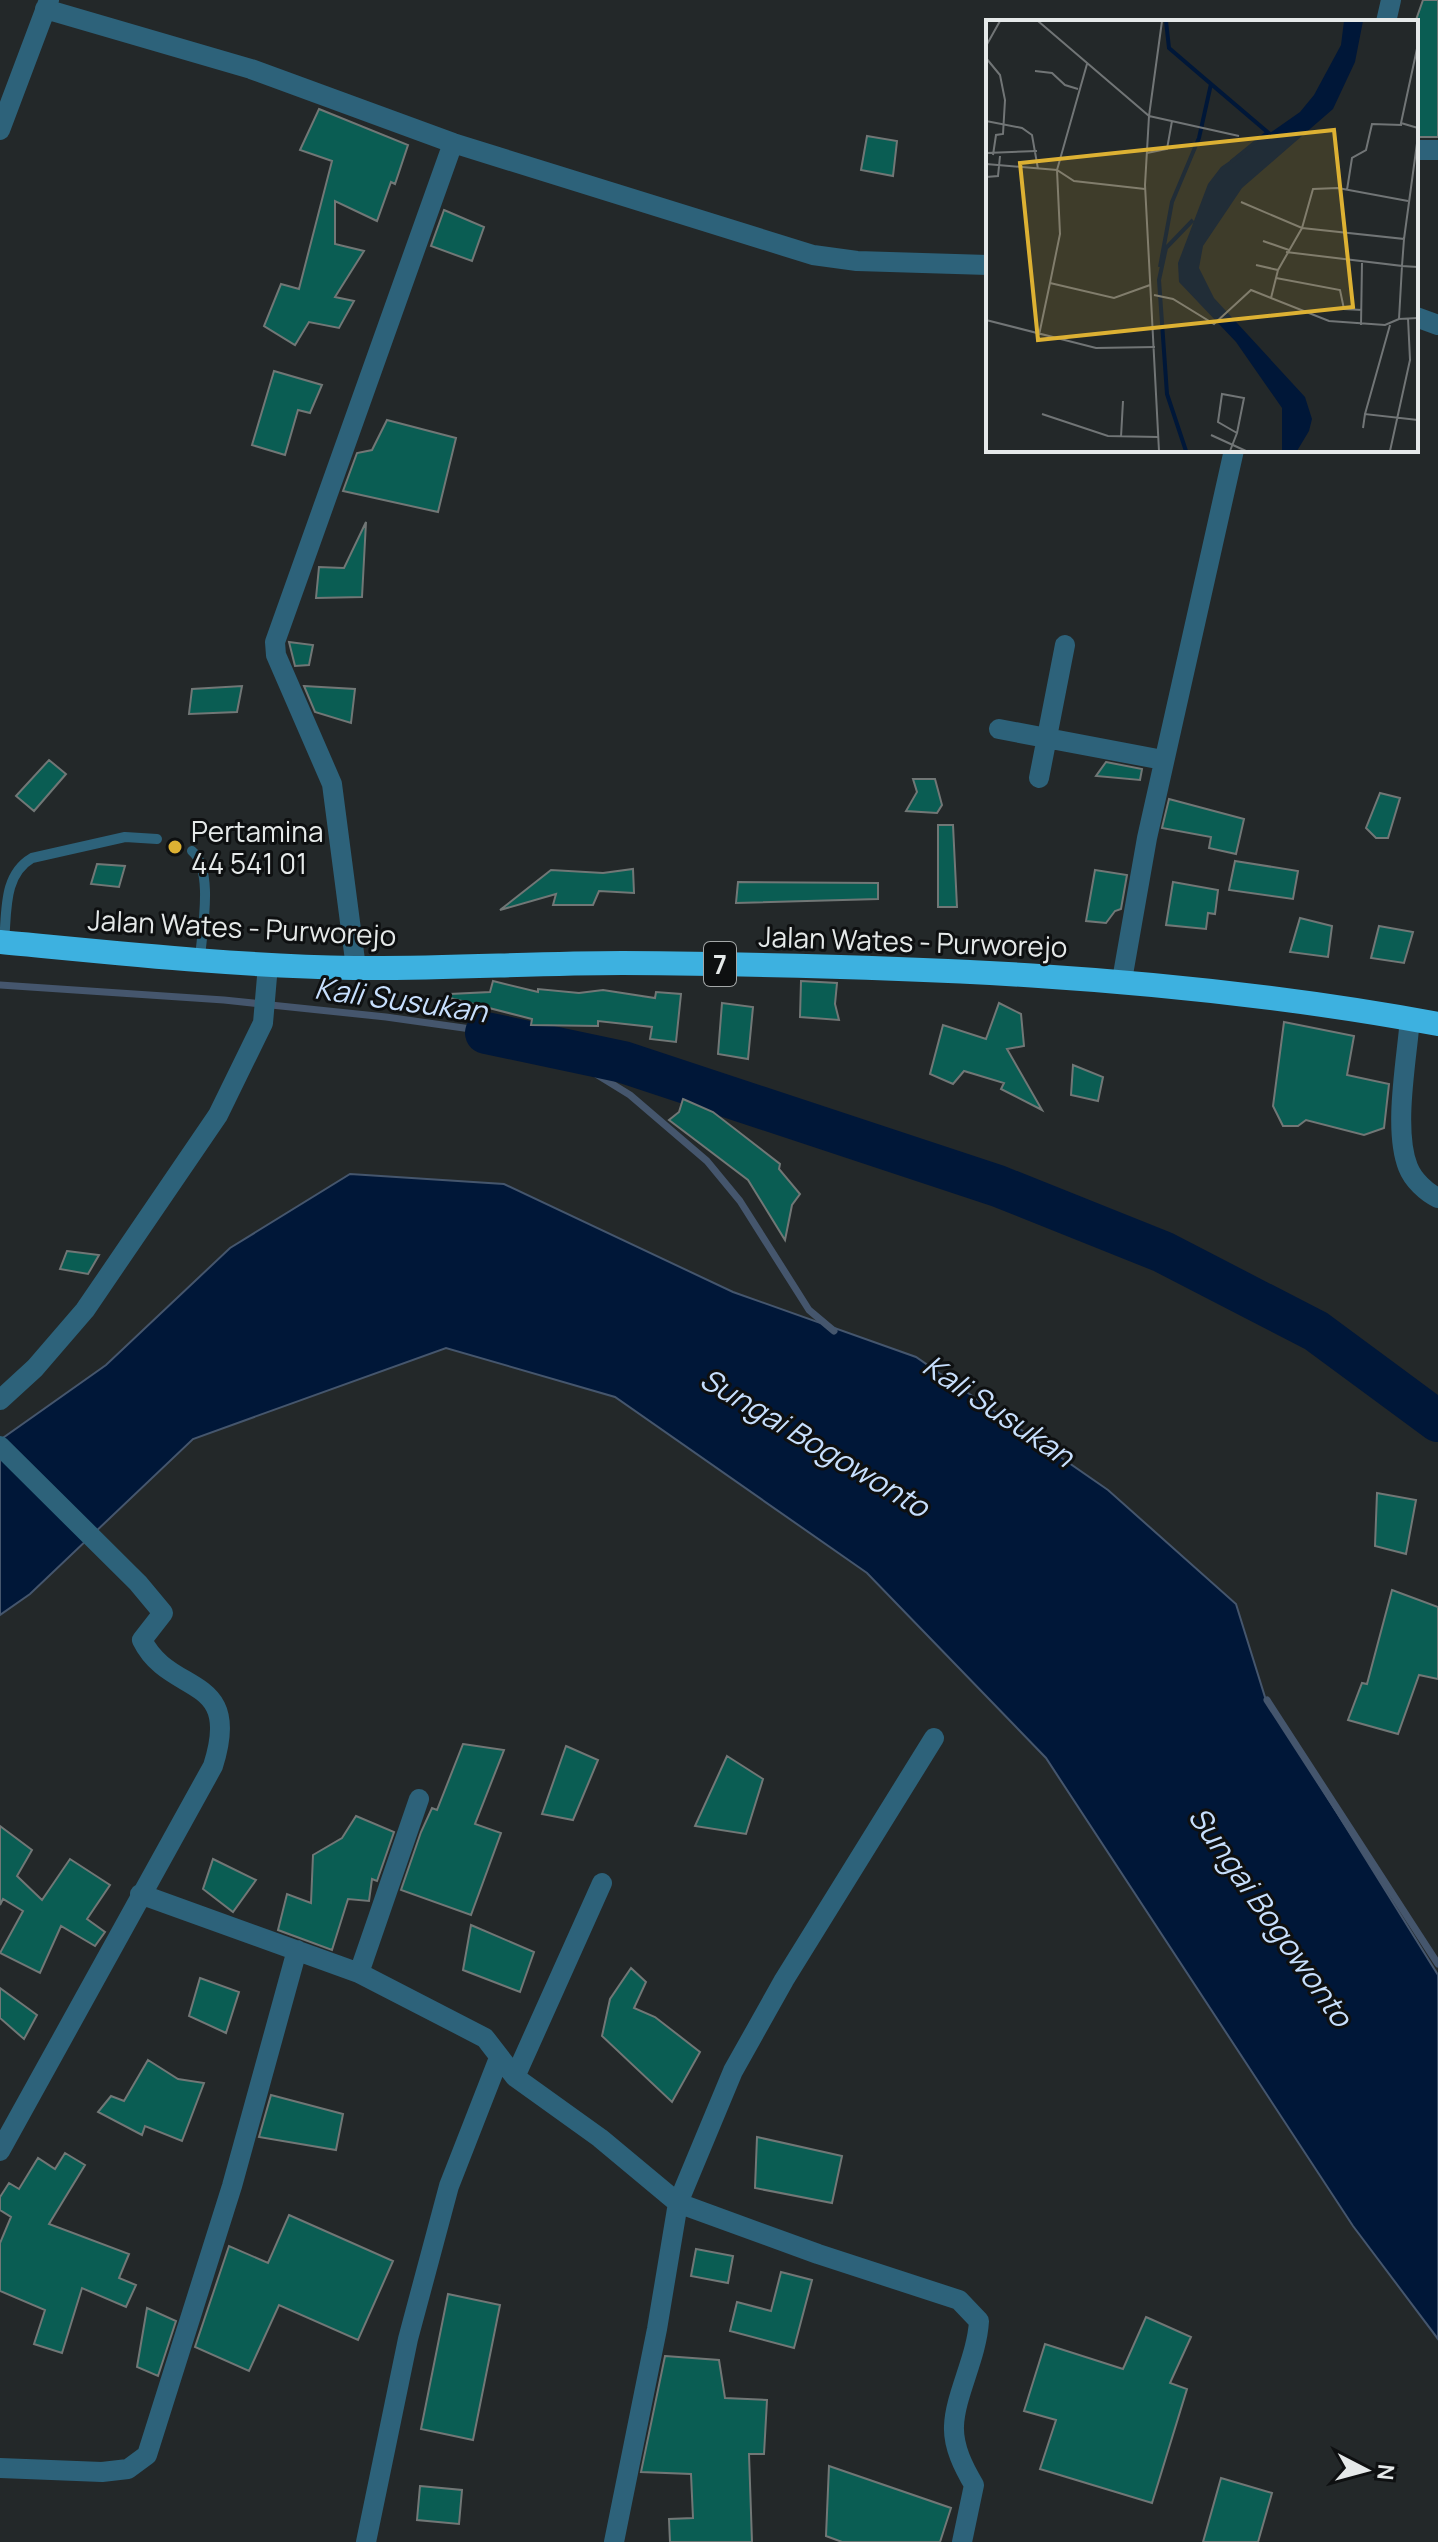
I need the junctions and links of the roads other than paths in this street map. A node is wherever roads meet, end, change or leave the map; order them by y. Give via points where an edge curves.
1 (1391, 0) edge
2 (47, 4) edge
3 (1386, 20) edge
4 (0, 130) edge
5 (453, 143) junction
6 (986, 265) edge
7 (1418, 318) edge
8 (1438, 325) edge
9 (1234, 452) edge
10 (1065, 645) dead end
11 (999, 729) dead end
12 (1047, 738) junction
13 (1163, 760) junction
14 (1039, 778) dead end
15 (157, 839) dead end
16 (192, 851) dead end
17 (2, 942) edge
18 (200, 958) junction
19 (356, 968) junction
20 (267, 975) junction
21 (1122, 980) junction
22 (1410, 1018) junction
23 (1438, 1024) edge
24 (1438, 1198) edge
25 (0, 1400) edge
26 (0, 1446) edge
27 (934, 1738) dead end
28 (419, 1799) dead end
29 (602, 1883) dead end
30 (140, 1894) junction
31 (297, 1950) junction
32 (359, 1973) junction
33 (499, 2058) junction
34 (515, 2077) junction
35 (0, 2151) edge
36 (678, 2203) junction
37 (0, 2468) edge
38 (366, 2542) edge
39 (614, 2542) edge
40 (962, 2542) edge

1 - 3 street
2 - 4 street
2 - 5 street via 251,69
5 - 6 street via 813,255
5 - 19 street via 275,642 332,784
7 - 8 street
9 - 13 street
10 - 12 street
11 - 12 street
12 - 13 street
12 - 14 street
13 - 21 street
15 - 17 lane via 125,837 20,865 11,879
16 - 18 lane via 204,874
17 - 18 highway, Jalan Wates - Purworejo / 7
18 - 20 highway, Jalan Wates - Purworejo / 7
19 - 20 highway, Jalan Wates - Purworejo / 7
19 - 21 highway, Jalan Wates - Purworejo / 7 via 832,966
20 - 25 street via 263,1023 240,1076 174,1184 85,1310
21 - 22 highway, Jalan Wates - Purworejo / 7
22 - 23 highway, Jalan Wates - Purworejo / 7
22 - 24 street via 1403,1119 1408,1167
26 - 30 street via 163,1613 142,1640 150,1656 212,1699 221,1720 213,1766
27 - 36 street via 733,2071
28 - 32 street
29 - 34 street
30 - 31 street
30 - 35 street
31 - 32 street
31 - 37 street via 232,2186 147,2455 128,2469 102,2472
32 - 33 street via 485,2038
33 - 34 street
33 - 38 street via 449,2186 408,2339
34 - 36 street
36 - 39 street
36 - 40 street via 959,2300 979,2321 978,2342 953,2425 961,2462 974,2485

